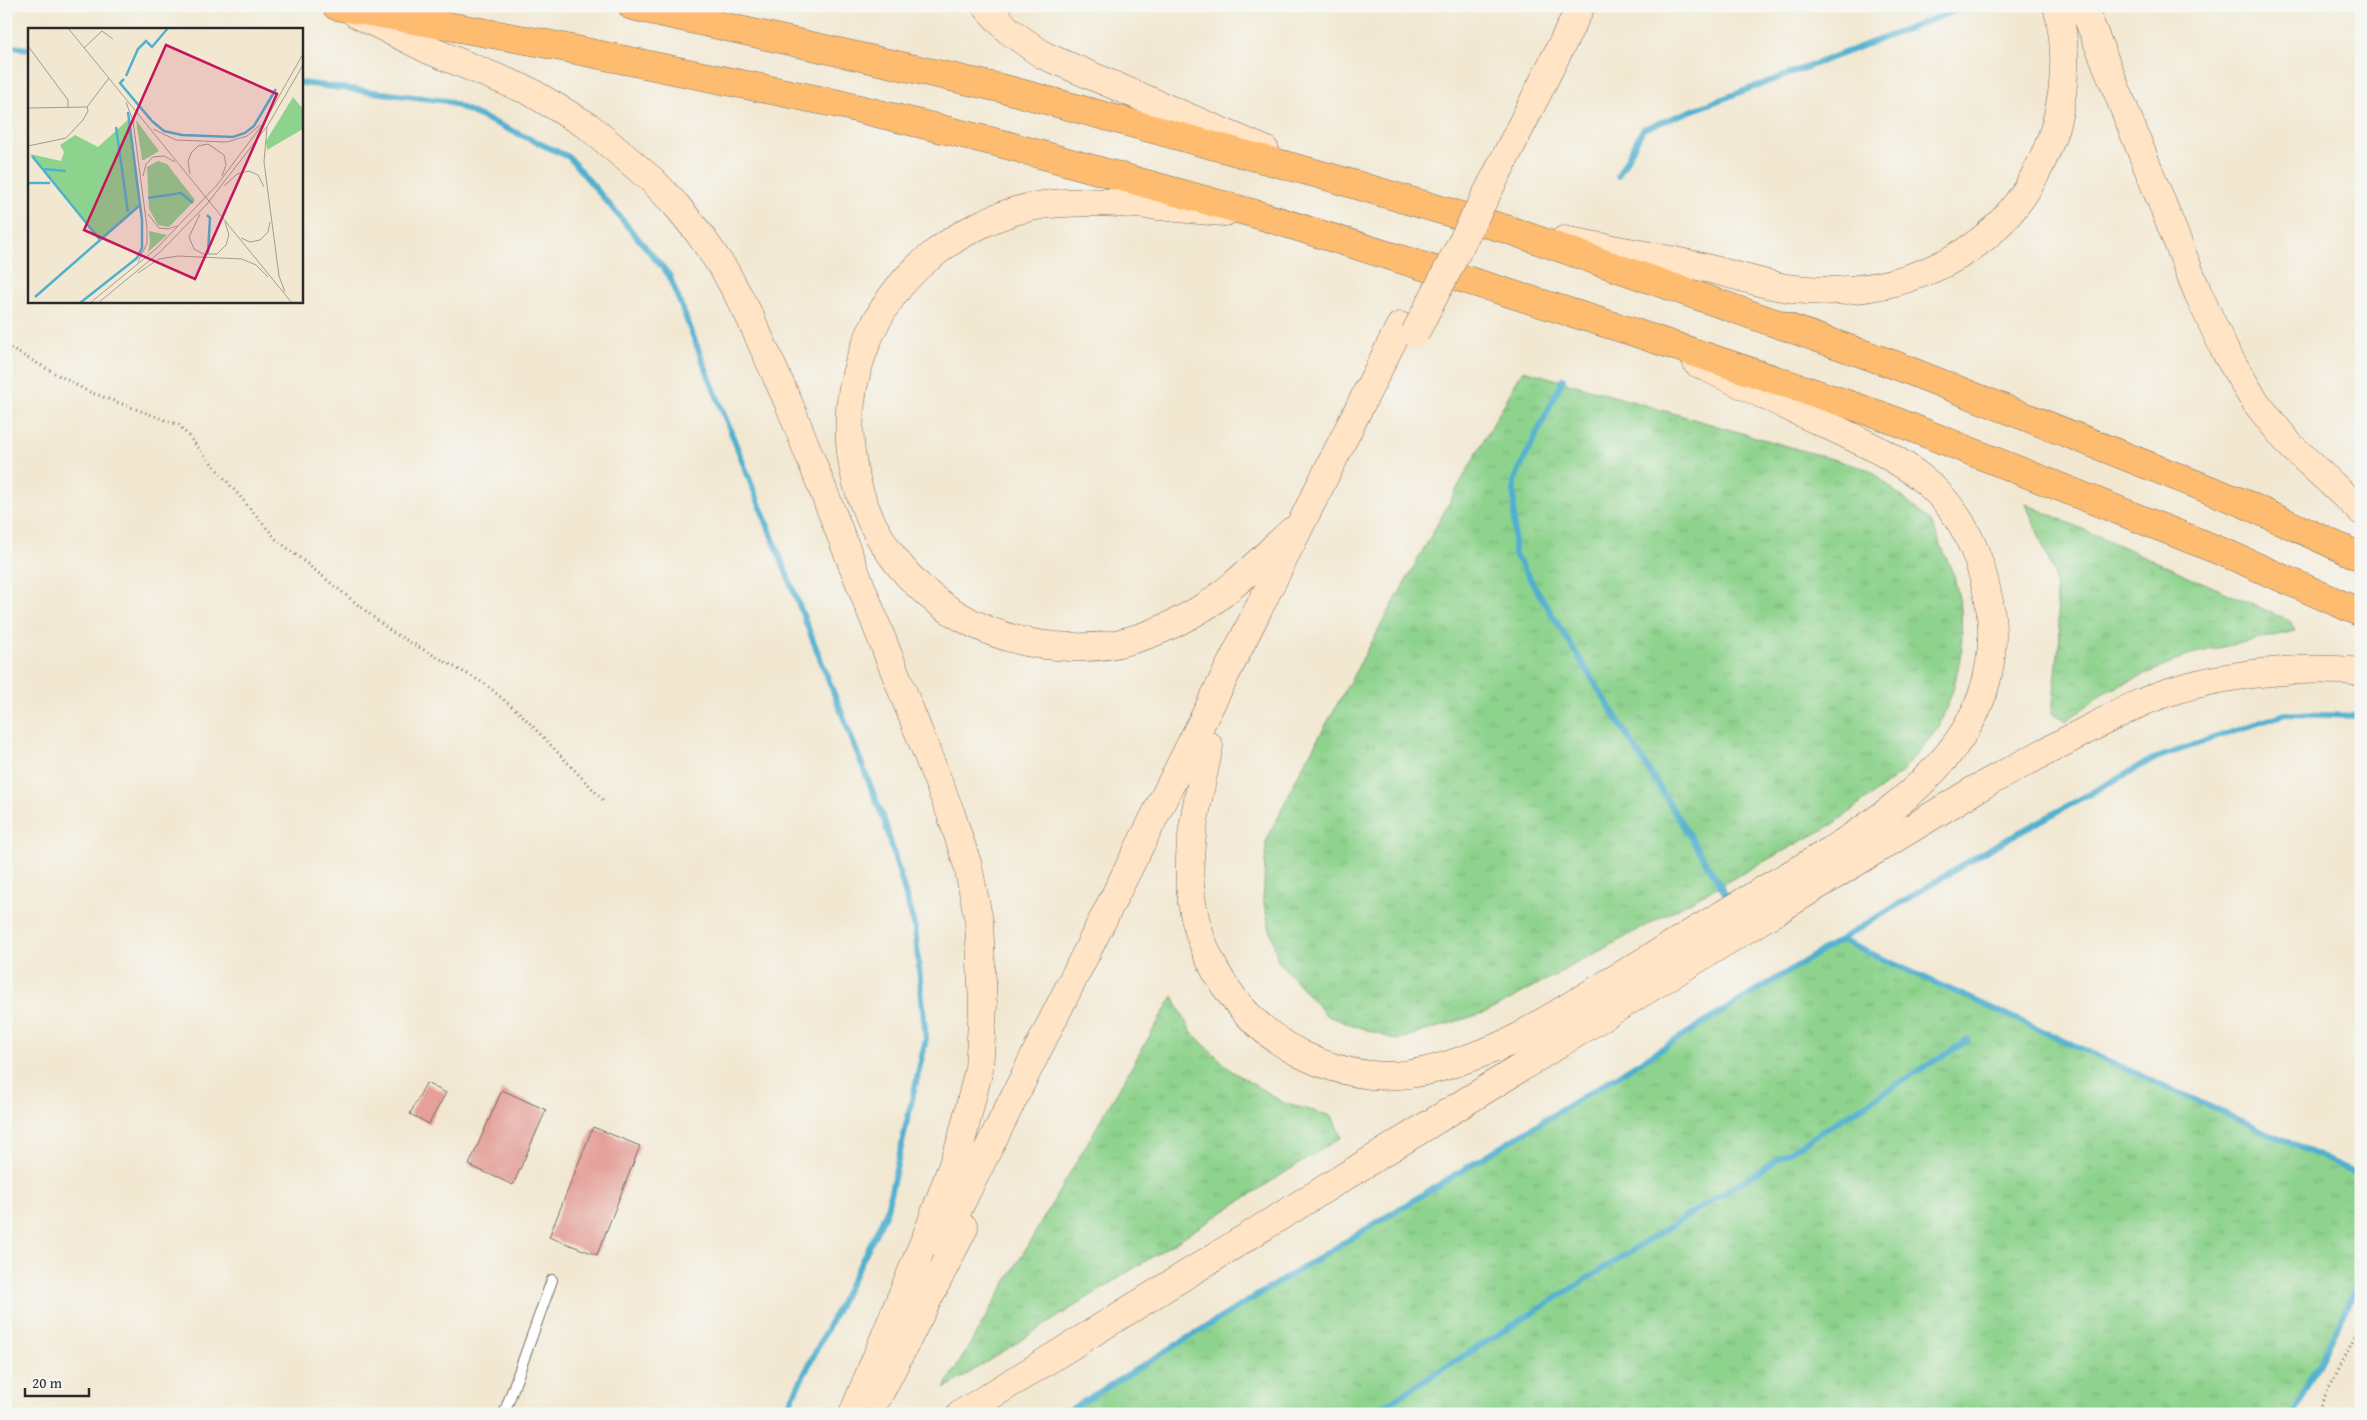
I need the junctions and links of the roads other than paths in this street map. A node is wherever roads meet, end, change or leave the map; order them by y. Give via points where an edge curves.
1 (632, 6) edge
2 (986, 6) edge
3 (1564, 6) edge
4 (1581, 6) edge
5 (2057, 6) edge
6 (2084, 6) edge
7 (339, 7) edge
8 (1494, 163) junction
9 (1329, 177) junction
10 (1259, 214) junction
11 (1509, 230) junction
12 (1407, 330) junction
13 (1630, 331) junction
14 (2361, 511) edge
15 (1304, 520) junction
16 (2361, 556) edge
17 (2361, 613) edge
18 (2361, 672) edge
19 (1209, 746) junction
20 (552, 1280) dead end
21 (504, 1414) edge
22 (854, 1414) edge
23 (869, 1414) edge
24 (961, 1414) edge

1 - 9 highway via 1009,90
2 - 9 main road via 1008,30 1043,55
3 - 8 main road
4 - 8 main road
5 - 11 main road via 2064,32 2064,64 2057,124 2045,157 2020,201 2006,217 1966,250 1936,268 1911,278 1853,290 1793,289 1703,267
6 - 14 main road via 2198,293 2225,351 2254,400 2290,445
7 - 10 highway via 538,42 839,104 1003,144
7 - 22 main road via 429,50 529,91 588,126 652,180 698,232 725,271 749,316 789,404 951,814 968,866 979,922 983,1006 979,1069 961,1142 942,1196
8 - 12 main road, bridge
9 - 11 highway
10 - 13 highway
10 - 15 main road via 1093,203 1041,205 997,218 942,247 902,283 868,338 851,396 849,423 854,474 870,520 892,556 912,580 954,614 982,629 1039,645 1093,646 1126,642 1174,624 1202,609
11 - 16 highway via 1895,365 2243,503
12 - 15 main road
12 - 19 main road
13 - 17 highway via 1880,415 2230,555
13 - 19 main road via 1892,456 1937,492 1960,520 1981,564 1987,589 1993,630 1991,662 1967,728 1941,762 1904,799 1844,841 1510,1042 1463,1061 1426,1070 1372,1075 1309,1059 1274,1039 1243,1010 1216,970 1195,917 1190,886 1190,849
15 - 22 main road
18 - 24 main road via 2311,670 2259,674 2186,687 2130,708 2034,758 1976,789 1656,984
19 - 23 main road
20 - 21 lane

